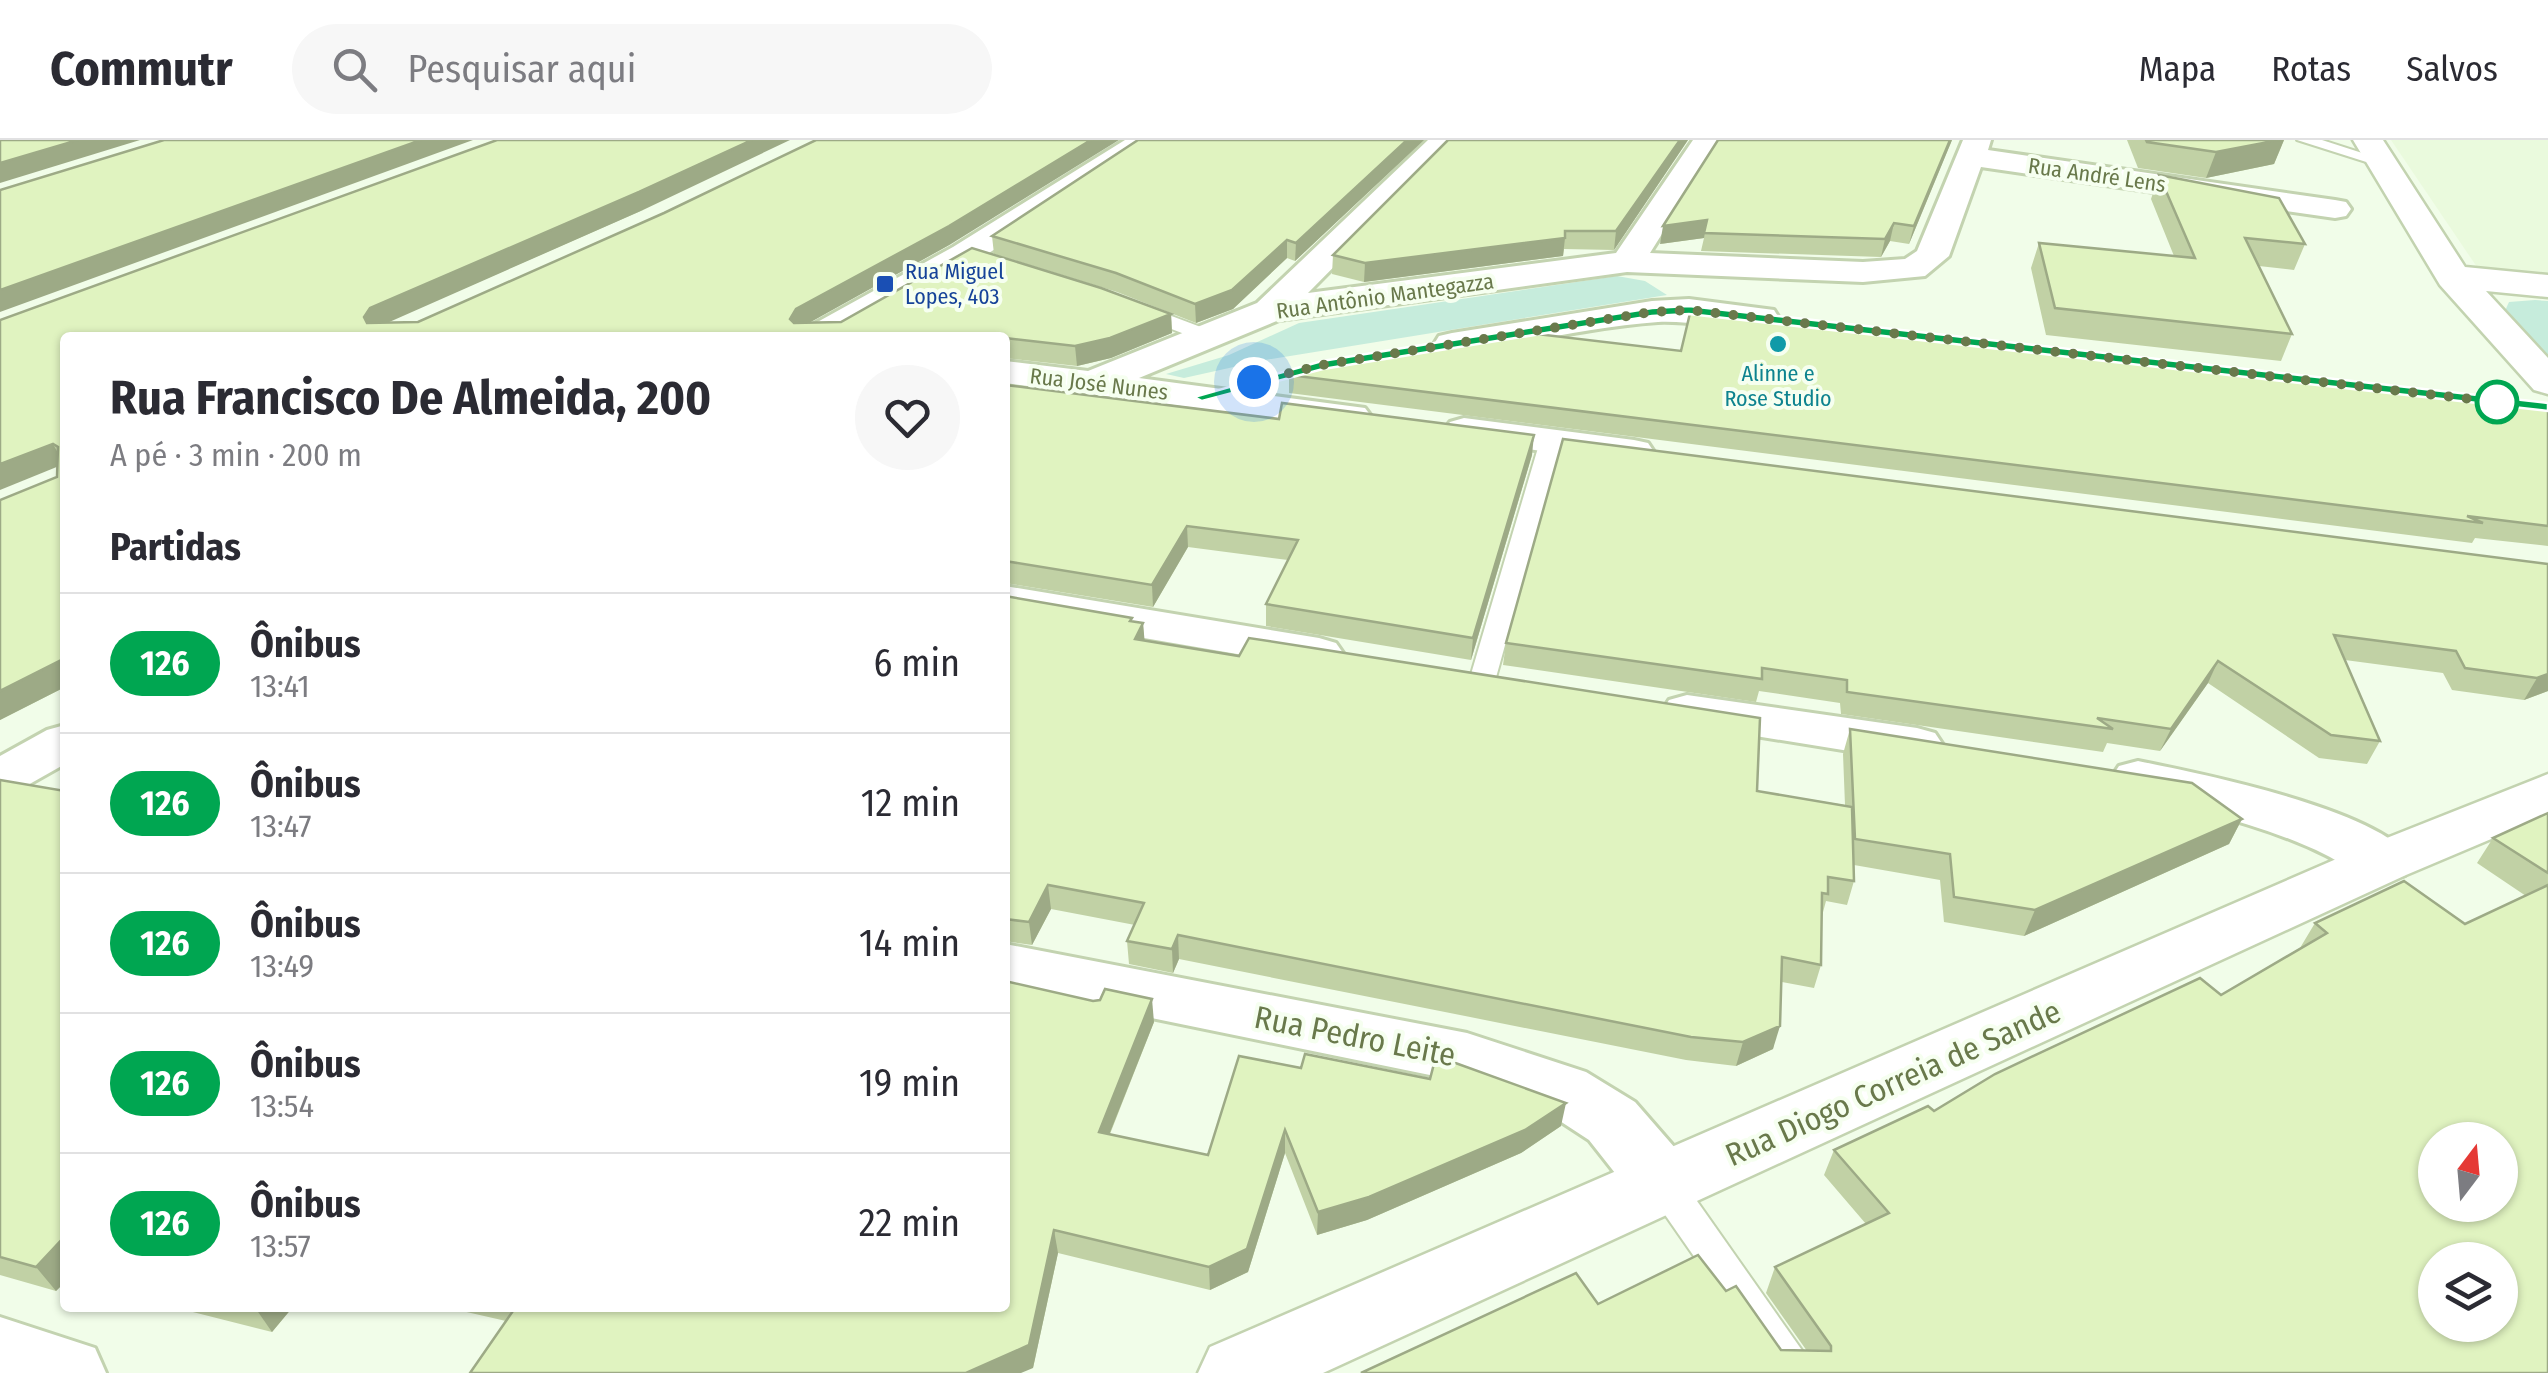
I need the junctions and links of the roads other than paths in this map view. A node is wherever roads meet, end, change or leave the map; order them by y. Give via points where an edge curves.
1 (1145, 140) edge
2 (1444, 140) edge
3 (1707, 140) edge
4 (2305, 140) edge
5 (1974, 148) edge
6 (2375, 151) edge
7 (2335, 209) dead end
8 (1627, 262) junction
9 (1689, 266) junction
10 (2454, 277) junction
11 (2548, 286) edge
12 (1126, 305) edge
13 (1689, 310) junction
14 (1270, 311) junction
15 (1786, 321) edge
16 (828, 332) edge
17 (1207, 336) junction
18 (1418, 350) edge
19 (1010, 373) edge
20 (1280, 374) dead end
21 (1094, 382) junction
22 (2539, 387) edge
23 (1202, 397) junction
24 (1551, 441) junction
25 (1668, 456) edge
26 (1010, 601) edge
27 (1368, 662) edge
28 (1483, 681) edge
29 (1640, 704) edge
30 (60, 746) edge
31 (1954, 751) edge
32 (2092, 771) edge
33 (27, 776) edge
34 (2548, 794) edge
35 (2385, 860) junction
36 (1010, 967) edge
37 (1664, 1185) junction
38 (0, 1352) edge
39 (68, 1373) edge
40 (1238, 1373) edge
41 (1798, 1373) edge

1 - 16 street via 974,257
2 - 14 street
3 - 8 street
4 - 6 lane
5 - 7 street, Rua André Lens
5 - 9 street, Rua André Lens via 1932,256 1914,269
6 - 10 street
8 - 9 street, Rua Antônio Mantegazza
8 - 14 street, Rua Antônio Mantegazza
9 - 13 street
10 - 11 street
10 - 22 street
12 - 17 lane
13 - 15 street
13 - 18 street
14 - 17 street, Rua Antônio Mantegazza
17 - 21 street, Rua Antônio Mantegazza
19 - 21 street, Rua José Nunes
20 - 23 street
21 - 23 street, Rua José Nunes
23 - 24 street, Rua José Nunes
24 - 25 street, Rua José Nunes
24 - 28 lane
26 - 27 street
29 - 31 street
30 - 33 street
32 - 35 street via 2232,798 2301,820
34 - 35 street, Rua Diogo Correia de Sande
35 - 37 street, Rua Diogo Correia de Sande
36 - 37 street, Rua Pedro Leite via 1467,1058 1563,1090 1612,1121
37 - 40 street, Rua Diogo Correia de Sande
37 - 41 lane
38 - 39 street

